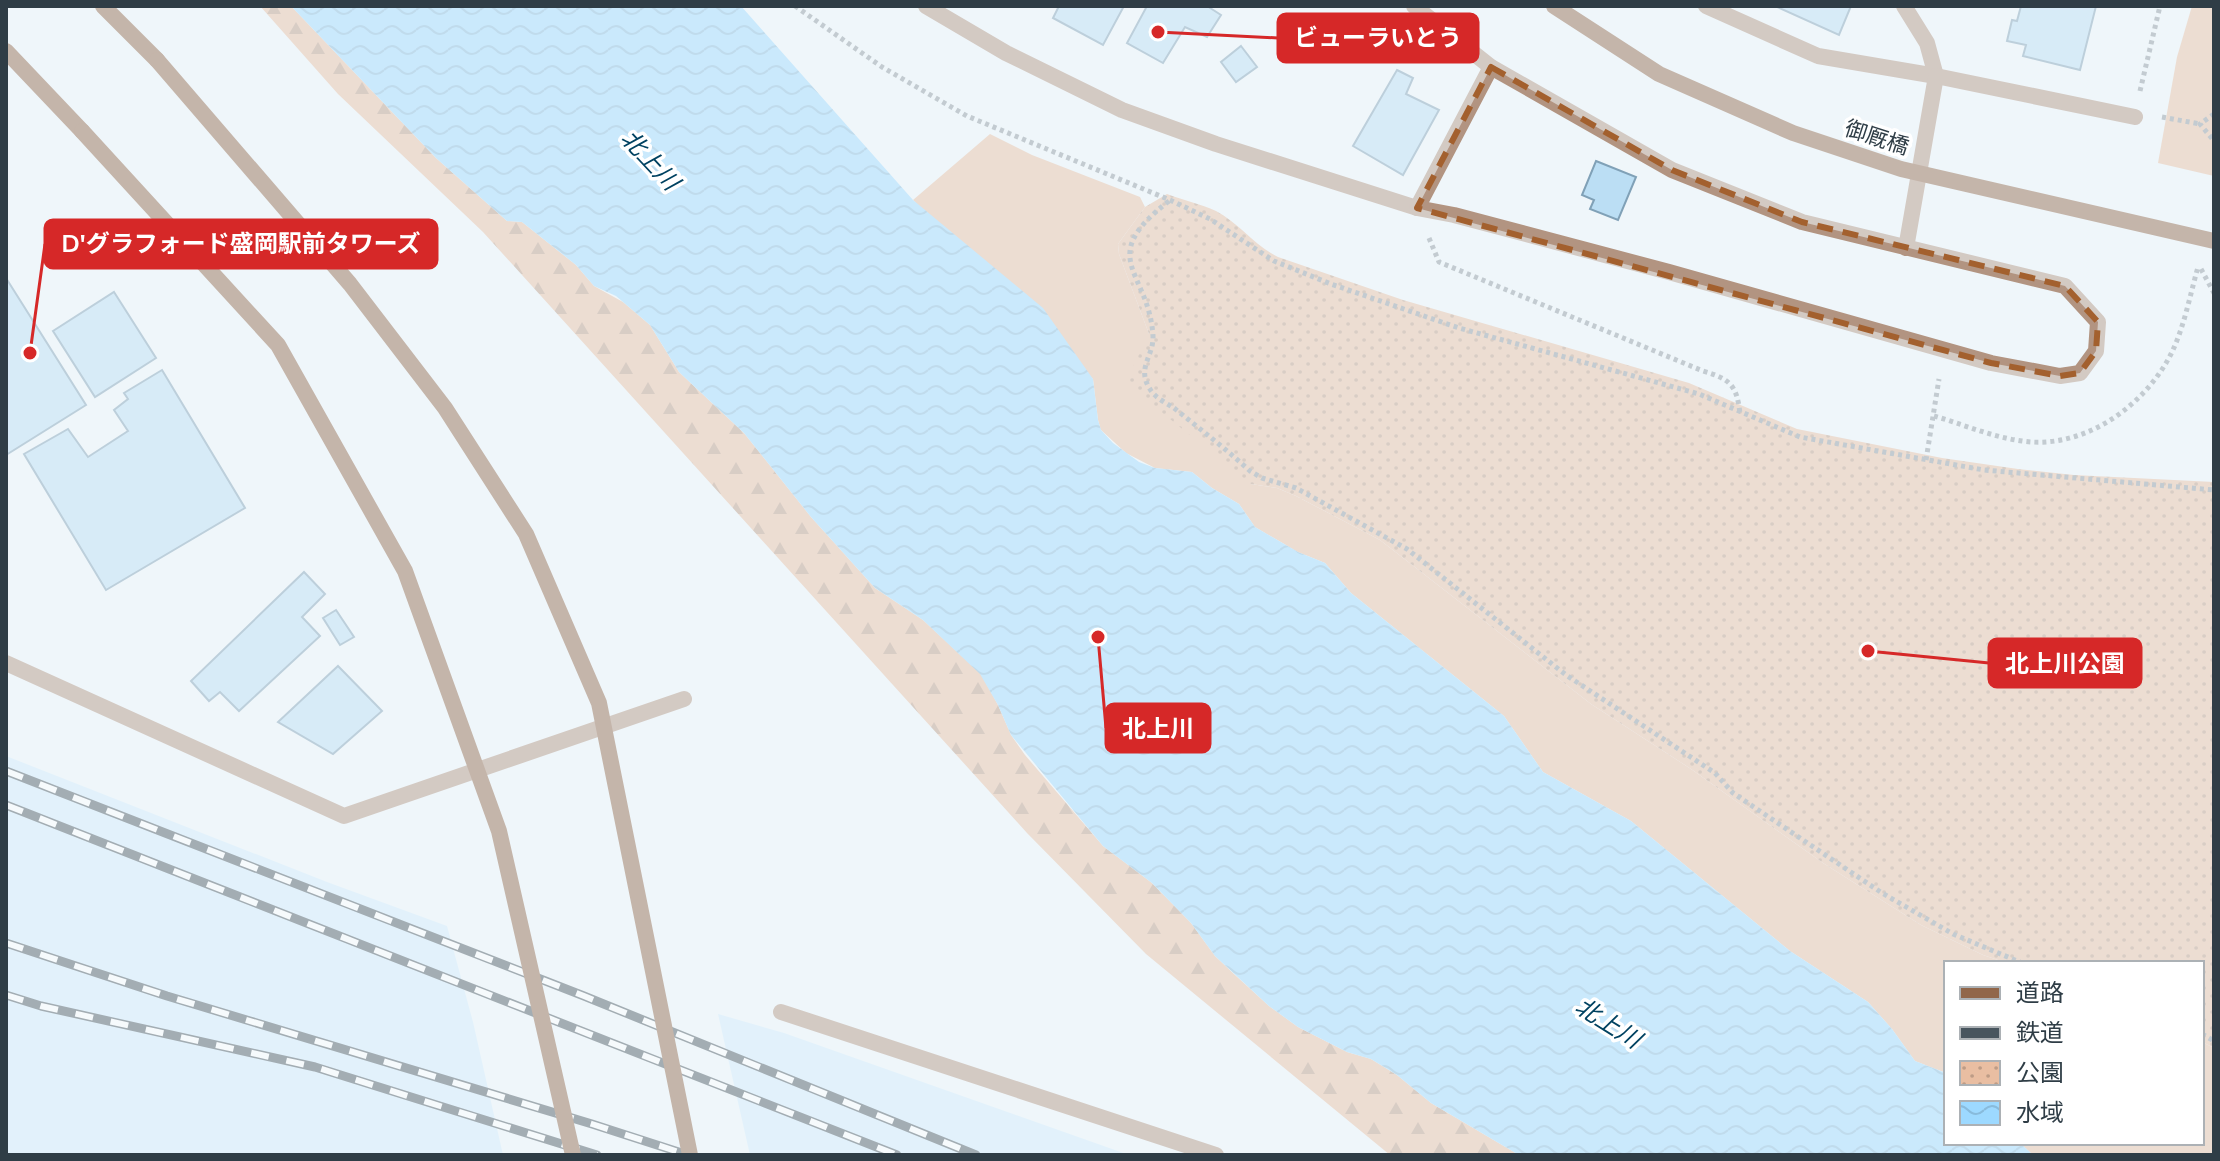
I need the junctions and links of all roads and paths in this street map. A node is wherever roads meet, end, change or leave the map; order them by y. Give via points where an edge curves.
1 (103, 6) edge
2 (795, 6) edge
3 (926, 6) edge
4 (1414, 6) edge
5 (1554, 6) edge
6 (1706, 6) edge
7 (1904, 6) edge
8 (2160, 6) edge
9 (6, 51) edge
10 (1491, 67) junction
11 (1936, 76) junction
12 (2136, 114) junction
13 (2214, 114) edge
14 (2200, 124) junction
15 (2214, 141) edge
16 (1170, 200) junction
17 (1417, 208) junction
18 (2214, 241) edge
19 (1906, 248) junction
20 (1439, 262) dead end
21 (2199, 264) dead end
22 (2214, 293) edge
23 (1936, 403) dead end
24 (1740, 414) junction
25 (1926, 460) junction
26 (2214, 490) edge
27 (6, 663) edge
28 (684, 699) dead end
29 (2017, 961) edge
30 (781, 1012) dead end
31 (573, 1155) edge
32 (690, 1155) edge
33 (1216, 1155) edge

1 - 32 street, bridge via 157,60 350,284 445,408 526,534 599,703
2 - 16 path via 882,67 967,116
3 - 17 street via 1006,53 1122,110
4 - 10 street
5 - 18 street, 御厩橋, bridge via 1659,74 1793,133 1901,169
6 - 11 street via 1818,56
7 - 11 street via 1927,43
8 - 12 path
9 - 31 street, bridge via 278,345 405,571 499,831
10 - 17 street
10 - 19 street via 1672,170 1802,222
11 - 12 street
11 - 19 street
12 - 14 path
13 - 14 path
14 - 15 path
16 - 24 path via 1274,261 1331,284 1459,328 1699,394
16 - 29 path via 1148,217 1128,261 1152,325 1154,340 1144,365 1150,390 1250,471 1296,488 1407,549 1566,675 1882,893 1953,934
17 - 19 street via 1991,363 2060,376 2080,373 2096,351 2098,322 2065,286
20 - 24 path via 1722,376 1738,397
21 - 22 path
23 - 25 path
24 - 25 path via 1800,437
25 - 26 path
27 - 28 street via 344,816
30 - 33 street

